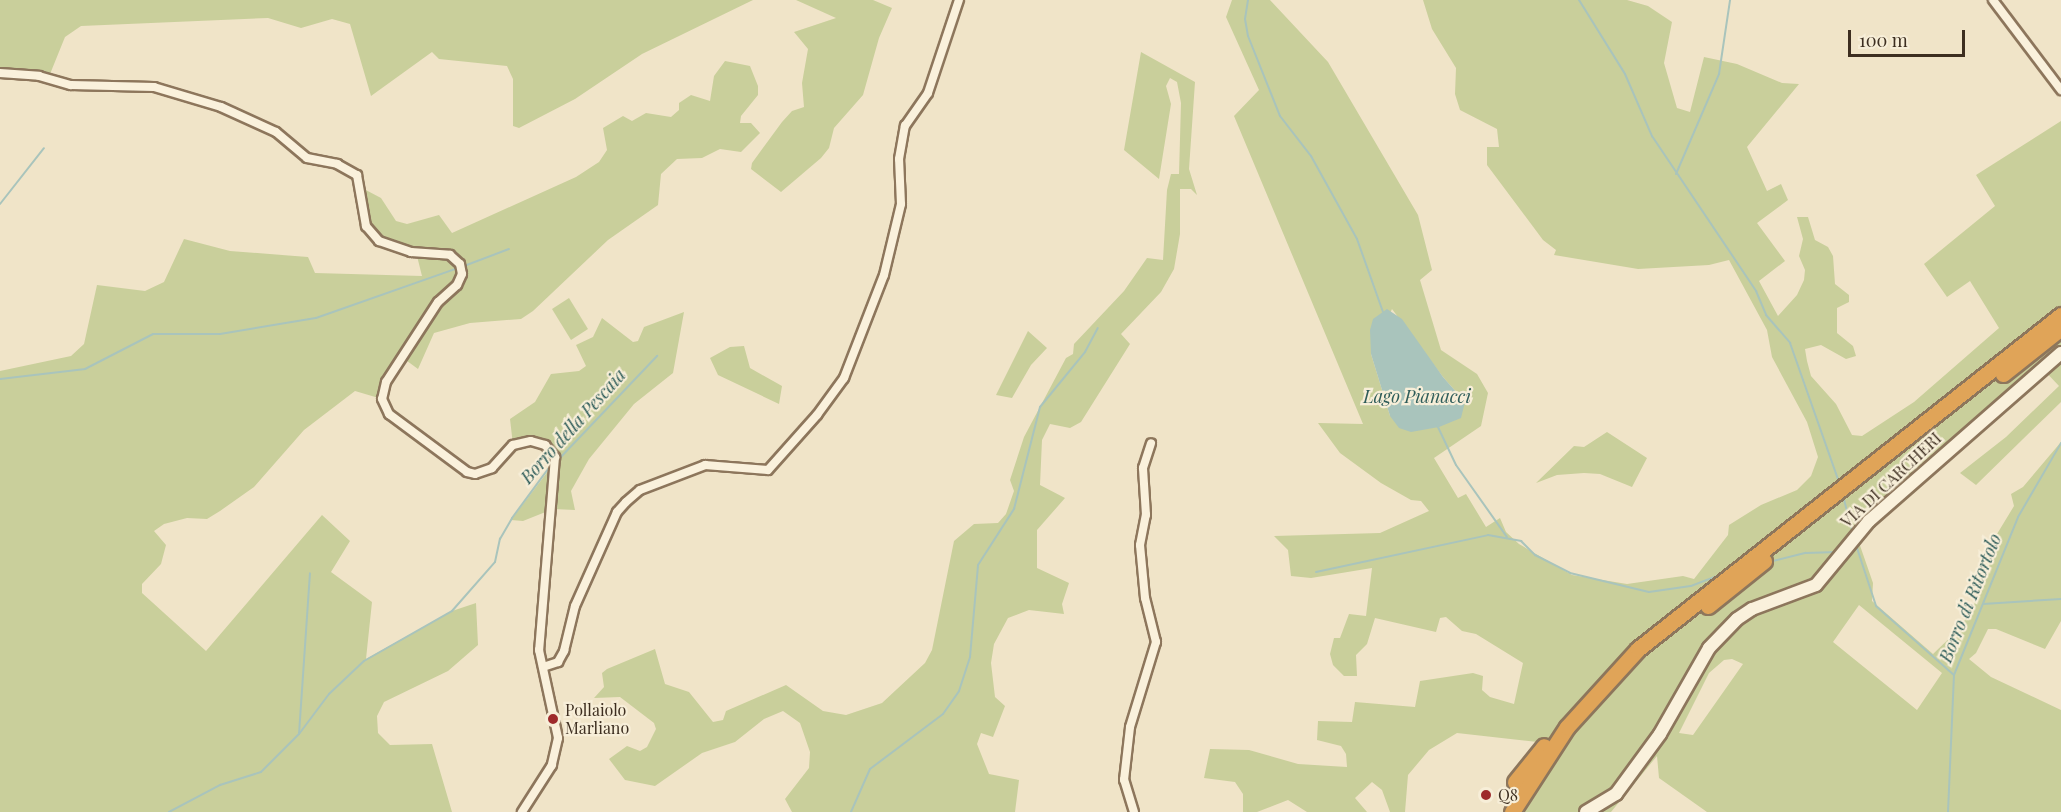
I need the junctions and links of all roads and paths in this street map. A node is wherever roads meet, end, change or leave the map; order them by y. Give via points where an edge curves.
1 (959, 0) edge
2 (1993, 0) edge
3 (0, 73) edge
4 (2061, 90) edge
5 (2061, 315) edge
6 (2061, 328) edge
7 (2061, 353) edge
8 (1151, 443) dead end
9 (543, 667) junction
10 (1610, 677) junction
11 (1515, 782) dead end
12 (522, 812) edge
13 (1134, 812) edge
14 (1512, 812) edge
15 (1524, 812) edge
16 (1586, 812) edge

1 - 9 street via 928,93 905,126 899,159 901,204 884,275 844,378 768,470 705,465 633,495 617,512 579,597 564,651 558,662
2 - 4 street
3 - 9 street via 39,76 71,85 154,87 221,107 276,132 308,158 337,164 357,175 366,226 379,241 411,252 450,255 460,264 462,274 457,285 438,302 386,382 382,399 389,414 467,472 475,474 492,468 513,445 531,441 552,450 557,466 539,650
5 - 10 highway via 1674,619
6 - 15 highway via 1648,653 1572,736
7 - 16 street, VIA DI CARCHERI via 1869,521 1816,585 1752,609 1737,619 1709,648 1660,734 1616,794
8 - 13 street via 1143,468 1146,515 1140,545 1145,598 1156,642 1131,727 1124,780
9 - 12 street via 557,719 557,747 552,765
10 - 11 highway via 1589,691
10 - 14 highway via 1562,734

